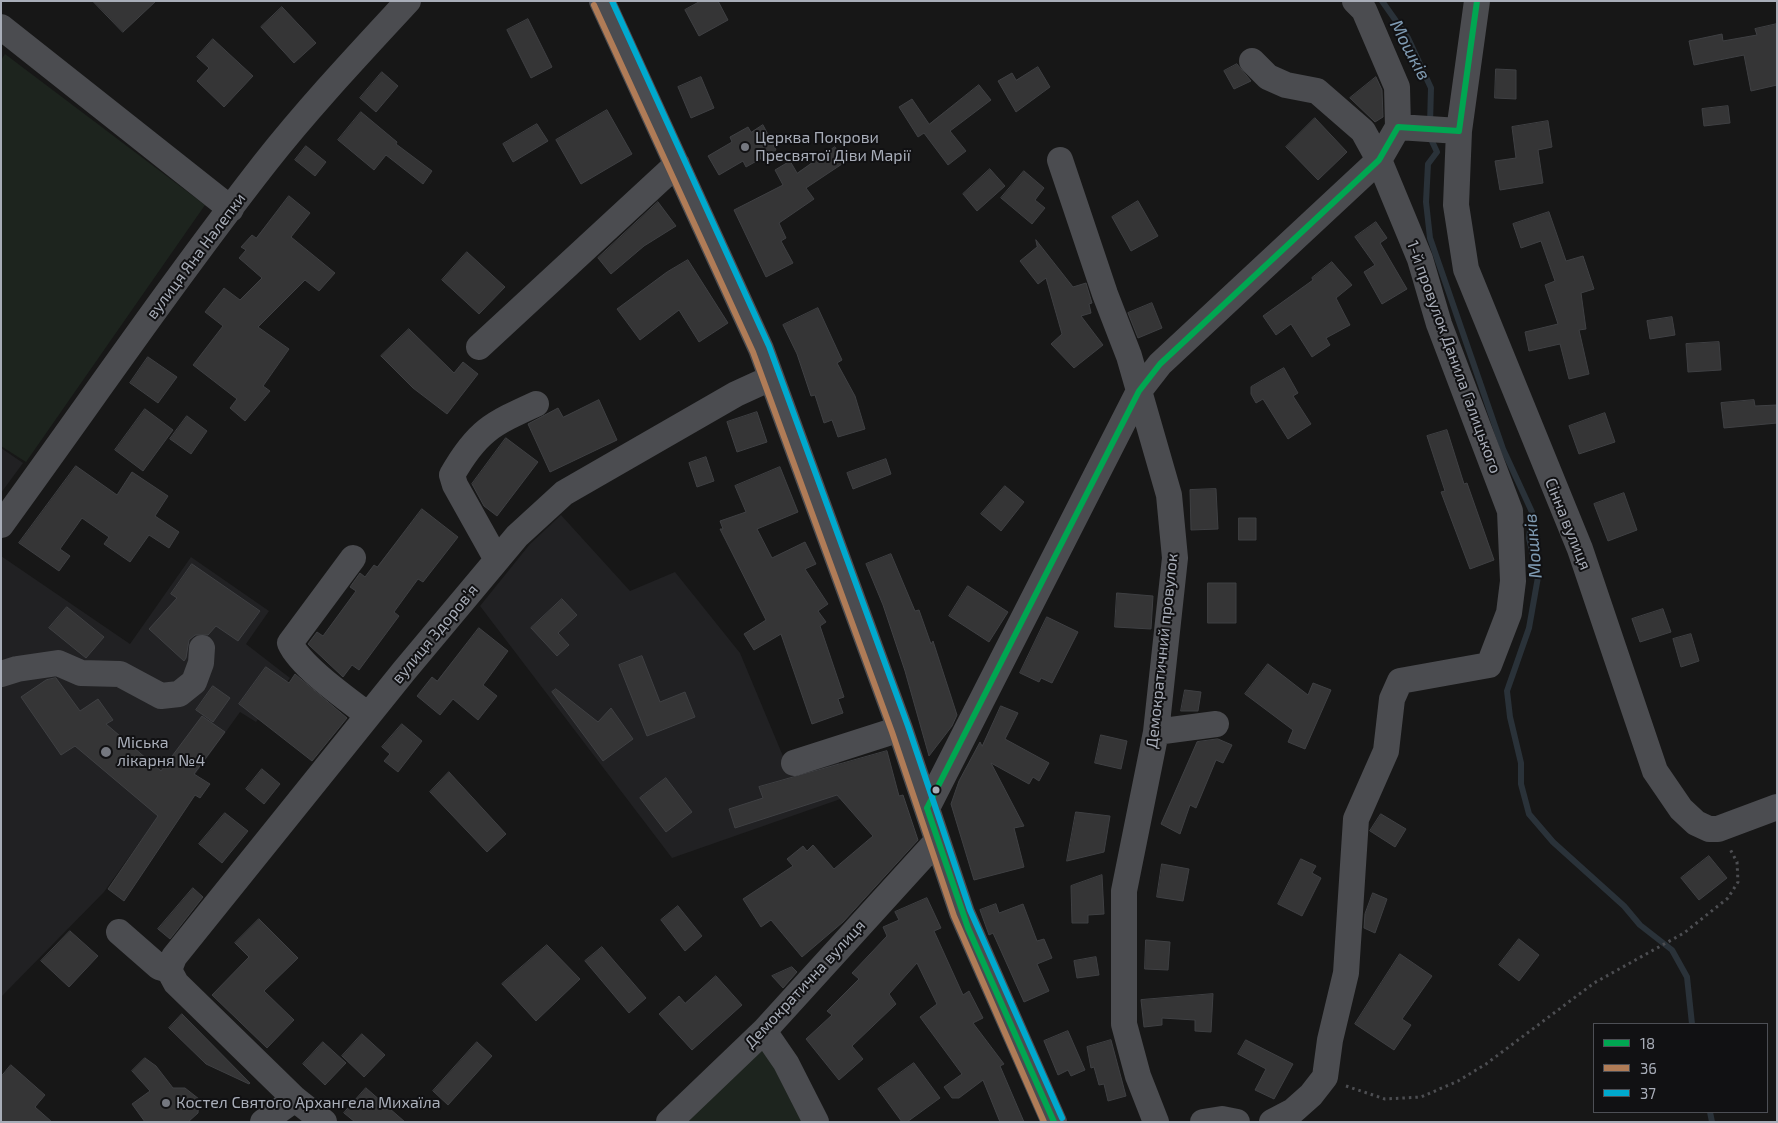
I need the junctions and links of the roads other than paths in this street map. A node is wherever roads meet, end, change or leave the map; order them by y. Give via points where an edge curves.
1 (602, 1) edge
2 (1355, 1) edge
3 (1477, 1) edge
4 (400, 4) edge
5 (1, 27) edge
6 (1252, 61) dead end
7 (1402, 127) junction
8 (1457, 131) junction
9 (1060, 160) dead end
10 (1379, 160) junction
11 (677, 164) junction
12 (231, 209) junction
13 (480, 347) dead end
14 (771, 378) junction
15 (1139, 391) junction
16 (536, 404) dead end
17 (1, 525) edge
18 (353, 558) dead end
19 (497, 560) junction
20 (202, 648) dead end
21 (1, 674) edge
22 (368, 715) junction
23 (1216, 724) dead end
24 (900, 729) junction
25 (1156, 732) junction
26 (794, 763) dead end
27 (1777, 807) edge
28 (927, 808) junction
29 (936, 842) junction
30 (119, 932) dead end
31 (169, 970) junction
32 (764, 1031) junction
33 (295, 1099) junction
34 (263, 1122) edge
35 (324, 1122) edge
36 (669, 1122) edge
37 (816, 1122) edge
38 (1054, 1122) edge
39 (1156, 1122) edge
40 (1203, 1122) edge
41 (1237, 1122) edge
42 (1272, 1122) edge

1 - 11 street
2 - 7 street via 1368,19 1397,86
3 - 8 street, Сінна вулиця
4 - 12 street, вулиця Яна Налепки via 265,163
5 - 12 street
6 - 10 street, 1-й провулок Данила Галицького via 1268,77 1286,85 1318,91 1363,132
7 - 8 street
7 - 10 street
8 - 27 street, Сінна вулиця via 1456,205 1466,269 1580,550 1655,771 1681,809 1709,830
9 - 15 street, Демократичний провулок
10 - 15 street via 1160,364
10 - 42 street, 1-й провулок Данила Галицького via 1420,259 1439,324 1510,511 1513,580 1509,613 1488,665 1400,682 1392,699 1386,750 1356,819 1346,973 1325,1077 1311,1095
11 - 13 street
11 - 14 street via 761,349
12 - 17 street, вулиця Яна Налепки
14 - 19 street, вулиця Здоровʼя via 736,394 564,494 517,536
14 - 24 street
15 - 25 street, Демократичний провулок via 1169,494 1174,558
15 - 28 street
16 - 19 street via 483,431 452,475
18 - 22 street via 290,643 293,652 307,665
19 - 22 street, вулиця Здоровʼя
20 - 21 street via 201,664 194,682 179,694 161,696 120,674 81,673 58,664
22 - 31 street, вулиця Здоровʼя via 174,957
23 - 25 street
24 - 26 street
24 - 28 street
25 - 39 street, Демократичний провулок via 1124,891 1124,1024 1138,1076
28 - 29 street
29 - 32 street, Демократична вулиця
29 - 38 street via 962,913
30 - 31 street via 159,968
31 - 33 street via 176,983
32 - 36 street, Демократична вулиця
32 - 37 street via 786,1063
33 - 34 street
33 - 35 street
40 - 41 street via 1222,1119

